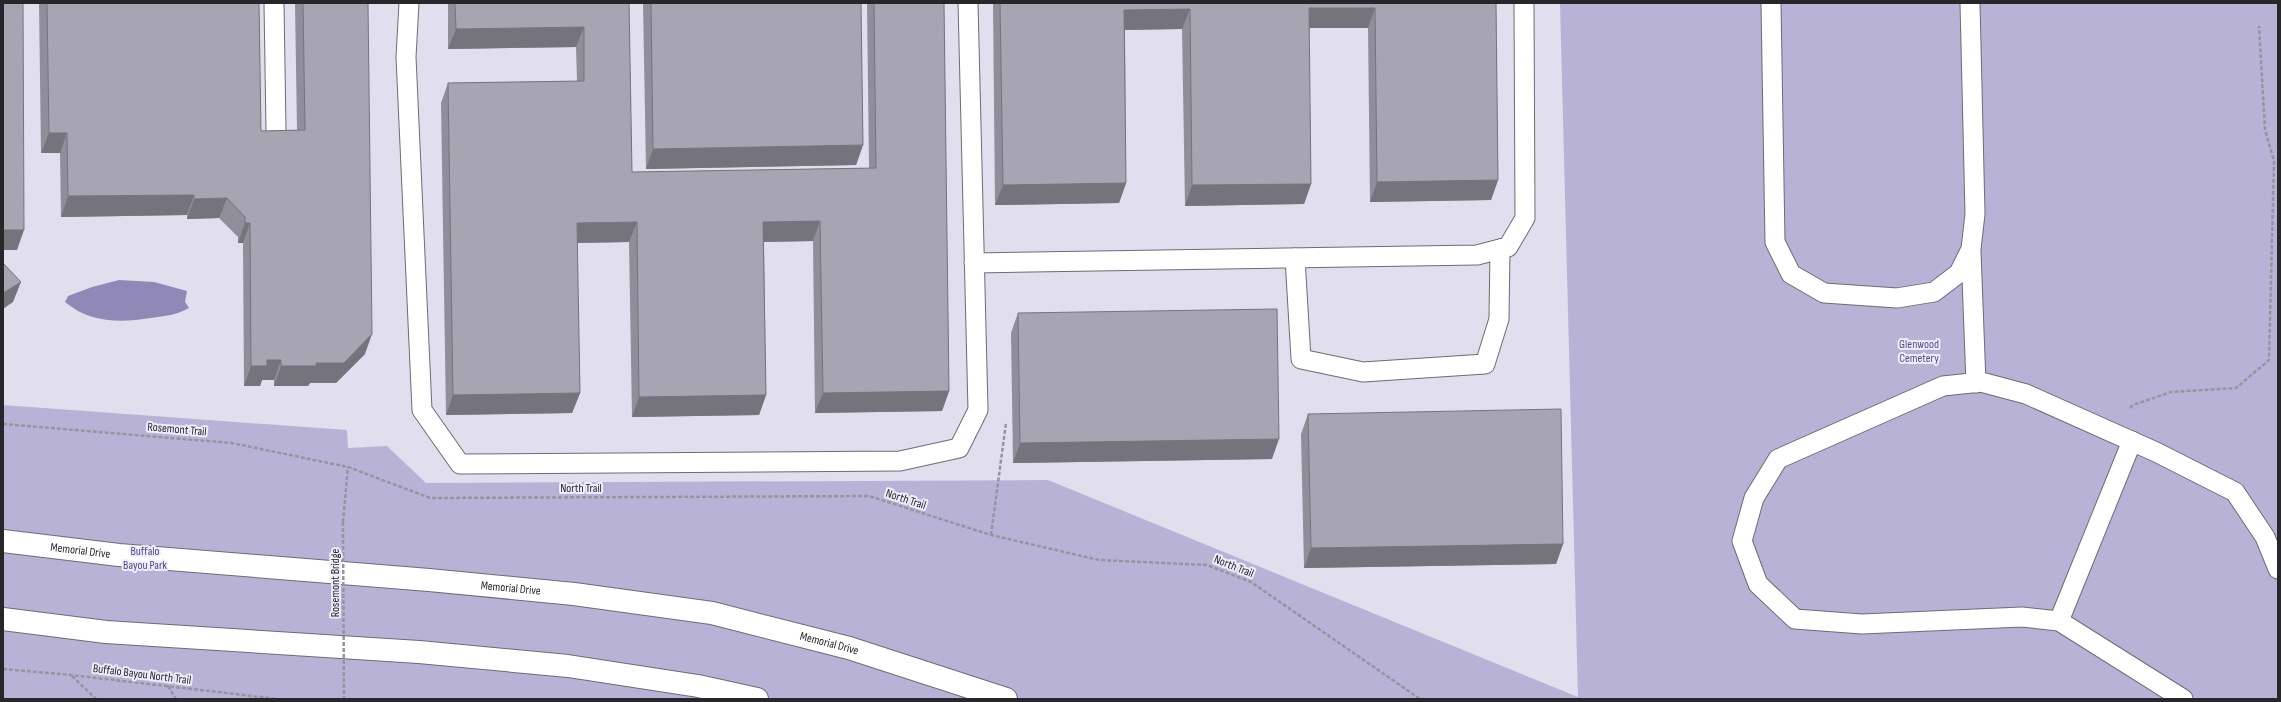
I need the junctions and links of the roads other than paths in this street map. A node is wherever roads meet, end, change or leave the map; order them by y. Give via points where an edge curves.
1 (274, 3) edge
2 (409, 3) edge
3 (968, 3) edge
4 (1524, 3) edge
5 (1771, 3) edge
6 (1970, 3) edge
7 (276, 130) edge
8 (1971, 248) junction
9 (1500, 249) junction
10 (1295, 258) junction
11 (974, 263) junction
12 (1976, 383) junction
13 (2132, 441) junction
14 (3, 542) edge
15 (2278, 569) edge
16 (3, 619) edge
17 (2059, 621) junction
18 (757, 699) edge
19 (1006, 699) edge
20 (2183, 699) edge

1 - 7 lane
2 - 11 lane via 406,57 422,410 460,464 900,461 959,448 978,410
3 - 11 lane
4 - 9 lane via 1525,218 1508,247
5 - 8 lane via 1775,242 1791,274 1824,293 1897,298 1934,292 1959,272
6 - 8 lane via 1975,214
8 - 12 lane
9 - 10 lane via 1476,255
9 - 10 lane via 1498,319 1485,364 1363,372 1301,359
10 - 11 lane
12 - 13 lane via 1981,382 2026,394
12 - 17 lane via 1943,386 1778,460 1754,498 1742,541 1758,584 1795,619 1862,624 2022,617
13 - 15 lane via 2235,492 2265,537
13 - 17 lane
14 - 19 main road, Memorial Drive via 119,555 574,594 712,613 849,648
16 - 18 main road via 106,632 419,652 568,666 698,686
17 - 20 lane

